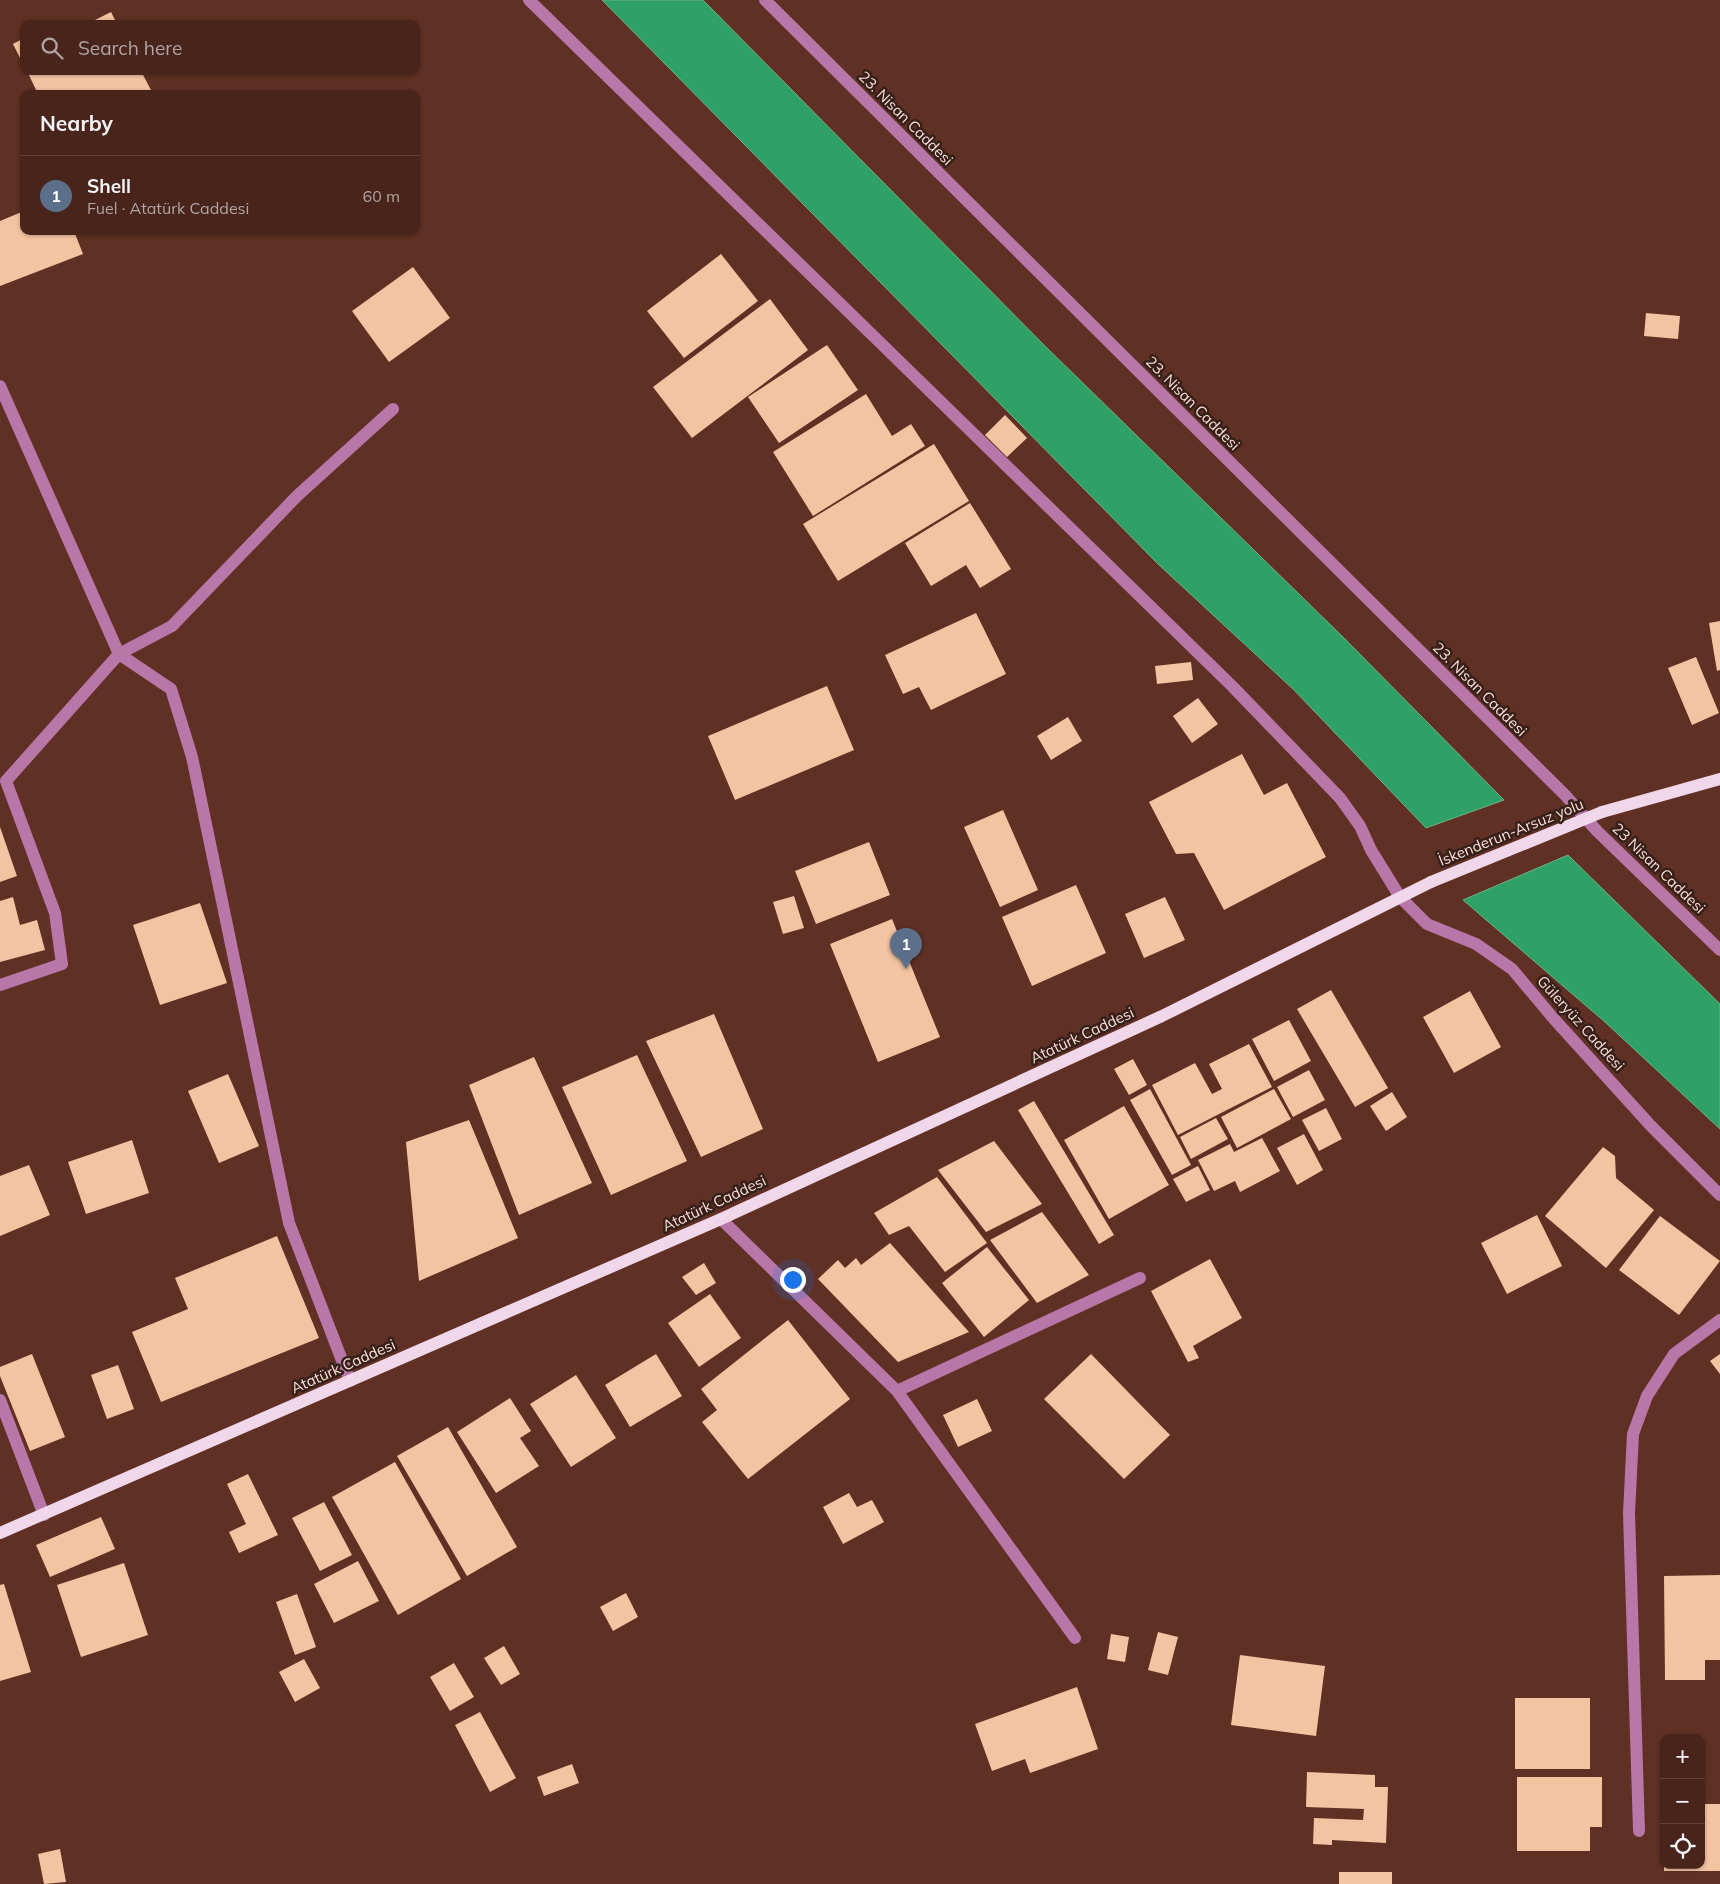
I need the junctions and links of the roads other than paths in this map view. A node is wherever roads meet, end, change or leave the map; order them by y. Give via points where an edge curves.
1 (529, 0) edge
2 (765, 0) edge
3 (0, 386) edge
4 (393, 409) dead end
5 (119, 654) junction
6 (1720, 779) edge
7 (1597, 831) joint
8 (1432, 882) joint
9 (1400, 897) junction
10 (1720, 950) edge
11 (0, 985) edge
12 (1720, 1195) edge
13 (721, 1219) junction
14 (1140, 1278) dead end
15 (1720, 1320) edge
16 (350, 1381) junction
17 (897, 1391) junction
18 (0, 1400) edge
19 (44, 1515) junction
20 (0, 1533) edge
21 (1075, 1638) dead end
22 (1638, 1831) dead end

1 - 9 street, Güleryüz Caddesi via 1232,686 1340,798 1360,826
2 - 7 street, 23. Nisan Caddesi via 1565,795
3 - 5 street
4 - 5 street via 297,496 172,626
5 - 11 street via 6,781 55,913 62,964
5 - 16 street via 171,689 192,757 289,1224
6 - 8 main road, İskenderun-Arsuz yolu, bridge via 1602,812
7 - 10 street, 23 Nisan Caddesi
8 - 9 main road, Atatürk Caddesi
9 - 12 street, Güleryüz Caddesi via 1427,924 1476,944 1512,969 1645,1119
9 - 13 main road, Atatürk Caddesi via 1162,1016
13 - 16 main road, Atatürk Caddesi
13 - 17 street
14 - 17 street
15 - 22 street via 1674,1354 1647,1396 1633,1434 1629,1513
16 - 19 main road, Atatürk Caddesi
17 - 21 street
18 - 19 street
19 - 20 main road, Atatürk Caddesi

